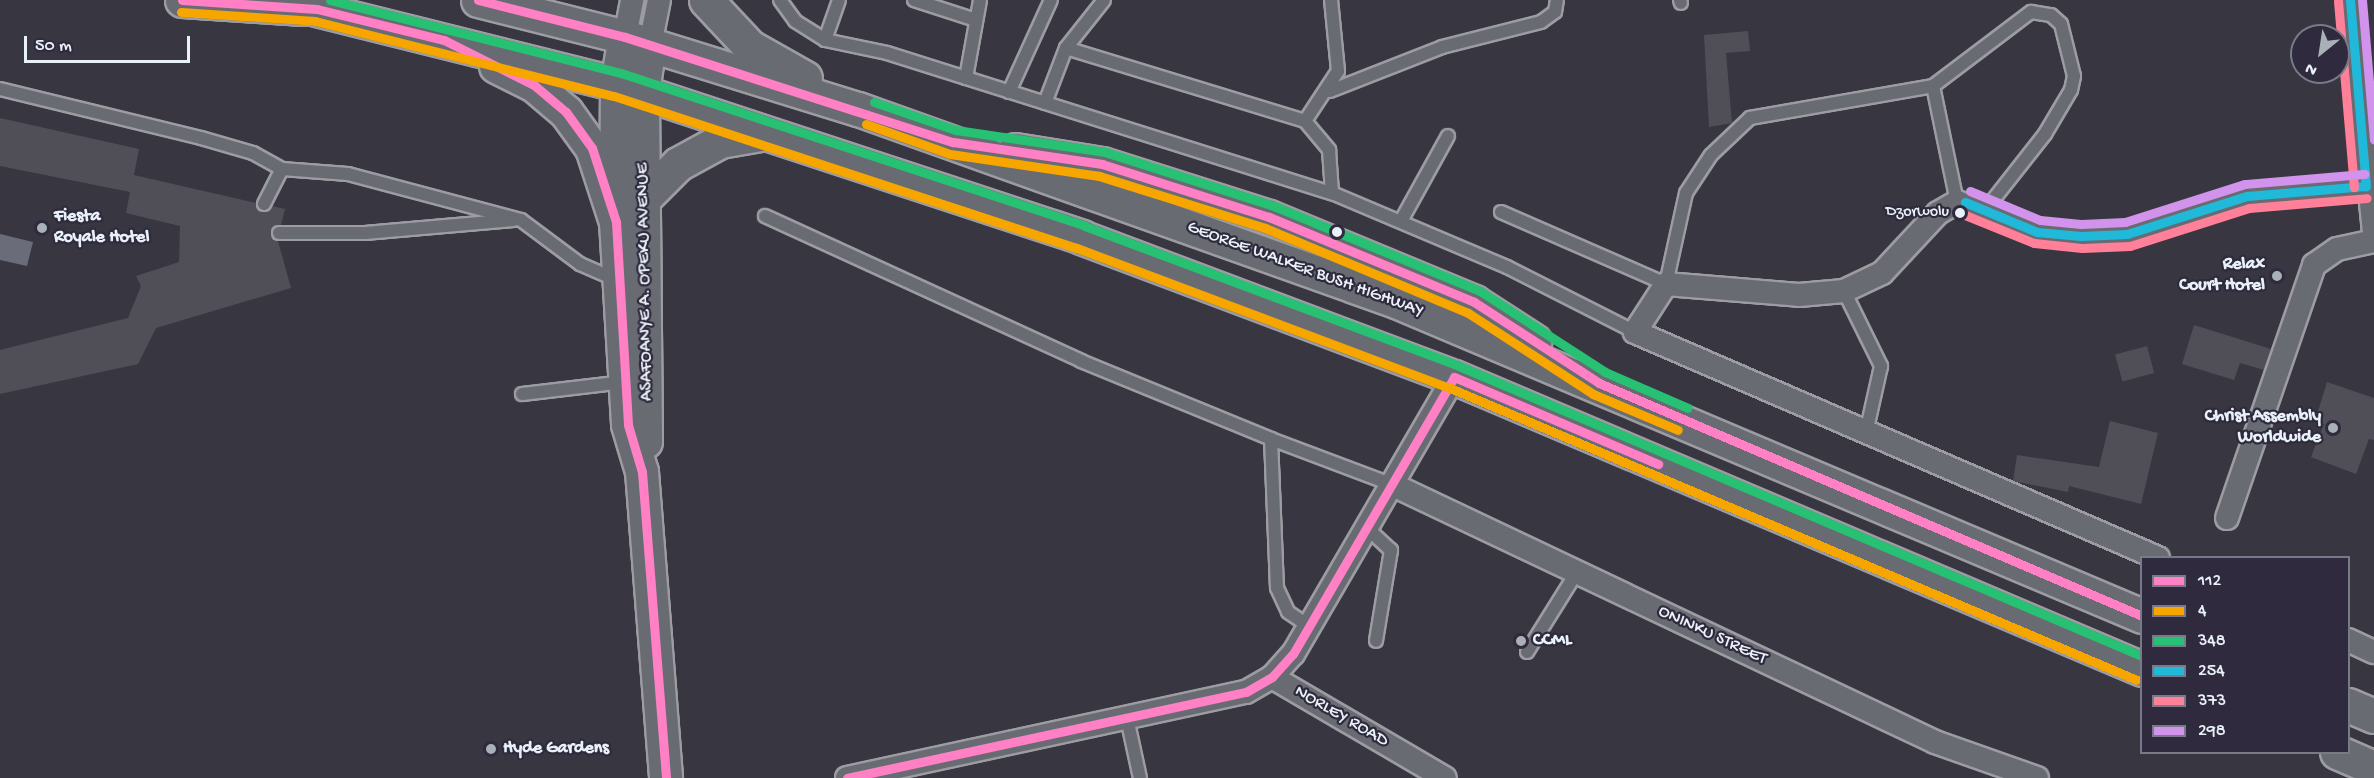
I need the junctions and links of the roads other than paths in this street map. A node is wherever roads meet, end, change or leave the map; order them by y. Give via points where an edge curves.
1 (182, 0) edge
2 (280, 0) edge
3 (632, 0) edge
4 (659, 0) edge
5 (706, 0) edge
6 (780, 0) edge
7 (839, 0) edge
8 (914, 0) edge
9 (980, 0) edge
10 (1051, 0) edge
11 (1104, 0) edge
12 (1331, 0) edge
13 (1557, 0) edge
14 (2350, 0) edge
15 (494, 1) edge
16 (317, 9) junction
17 (976, 20) junction
18 (444, 40) junction
19 (825, 40) junction
20 (637, 41) junction
21 (1066, 48) junction
22 (966, 78) junction
23 (1934, 86) junction
24 (630, 88) junction
25 (0, 89) edge
26 (1330, 91) junction
27 (1009, 92) junction
28 (1045, 104) junction
29 (858, 109) junction
30 (1305, 121) junction
31 (760, 134) junction
32 (1448, 136) dead end
33 (2369, 149) edge
34 (282, 169) junction
35 (2366, 186) junction
36 (1332, 194) junction
37 (644, 198) junction
38 (1957, 202) junction
39 (264, 204) dead end
40 (1986, 209) junction
41 (1501, 212) dead end
42 (765, 216) dead end
43 (520, 220) junction
44 (1401, 220) junction
45 (616, 222) junction
46 (279, 233) dead end
47 (2374, 233) edge
48 (2374, 241) edge
49 (621, 282) junction
50 (1666, 284) junction
51 (1844, 291) junction
52 (1635, 332) junction
53 (1454, 377) junction
54 (625, 382) junction
55 (522, 393) dead end
56 (1866, 433) junction
57 (1271, 439) junction
58 (642, 472) junction
59 (1391, 484) junction
60 (2227, 519) dead end
61 (1366, 528) junction
62 (2153, 556) edge
63 (1577, 572) junction
64 (2140, 615) edge
65 (1309, 626) junction
66 (2350, 640) edge
67 (1376, 641) dead end
68 (1527, 652) dead end
69 (2374, 652) edge
70 (2140, 668) edge
71 (1272, 677) junction
72 (2350, 705) edge
73 (2374, 716) edge
74 (1127, 717) junction
75 (2339, 754) edge
76 (2374, 768) edge
77 (666, 778) edge
78 (847, 778) edge
79 (1140, 778) edge
80 (1445, 778) edge
81 (2037, 778) edge

1 - 16 highway
2 - 16 highway
3 - 20 street
4 - 20 street
5 - 29 highway via 750,47
6 - 19 lane via 795,21
7 - 19 lane
8 - 17 lane
9 - 17 lane
10 - 27 lane
11 - 21 lane
12 - 26 lane via 1339,54
13 - 26 lane via 1555,12 1541,22 1442,47
14 - 33 street
15 - 20 highway
16 - 18 highway
17 - 22 lane
18 - 24 highway
18 - 45 highway via 534,85 566,112 592,148
19 - 22 lane
20 - 24 main road
20 - 29 highway
21 - 28 lane
21 - 30 lane
22 - 27 lane
23 - 38 lane
23 - 40 lane via 2031,12 2051,15 2061,24 2074,75 2071,90 2045,134
23 - 50 lane via 1750,118 1711,155 1686,193
24 - 31 highway
24 - 37 main road, ASAFOANYE A. OPEKU AVENUE
24 - 45 main road, ASAFOANYE A. OPEKU AVENUE
25 - 34 lane via 201,138 253,153
26 - 30 lane
27 - 28 lane
28 - 36 lane
29 - 64 highway via 953,142 1102,164 1269,217 1474,302 1599,383
30 - 36 lane via 1329,150
31 - 37 highway via 720,141 678,164
31 - 53 highway via 1081,237
32 - 44 lane
33 - 35 street
34 - 39 lane
34 - 43 lane via 348,174
35 - 40 street via 2247,196 2127,234 2037,232
35 - 47 street
36 - 44 lane
37 - 58 main road, ASAFOANYE A. OPEKU AVENUE via 648,414
38 - 40 street
38 - 51 street via 1938,213 1882,273
41 - 50 lane
42 - 57 lane via 1081,361
43 - 46 lane via 365,233
43 - 49 lane via 580,264
44 - 52 lane
45 - 49 main road, ASAFOANYE A. OPEKU AVENUE
48 - 60 street via 2337,249 2314,266
49 - 54 main road, ASAFOANYE A. OPEKU AVENUE
50 - 51 street via 1799,295
50 - 52 street
51 - 56 lane via 1881,366
52 - 56 street
53 - 59 street
53 - 70 highway
54 - 55 lane
54 - 58 main road, ASAFOANYE A. OPEKU AVENUE via 628,425
56 - 62 street
57 - 59 lane
57 - 65 lane via 1277,588 1288,612
58 - 77 main road, ASAFOANYE A. OPEKU AVENUE
59 - 61 street
59 - 63 street, ONINKU STREET
61 - 65 street
61 - 67 lane via 1391,550
63 - 68 lane
63 - 81 street, ONINKU STREET via 1935,742
65 - 71 street
66 - 69 street
71 - 74 street via 1246,692
71 - 80 street, NORLEY ROAD
72 - 73 highway
74 - 78 street
74 - 79 lane
75 - 76 highway

